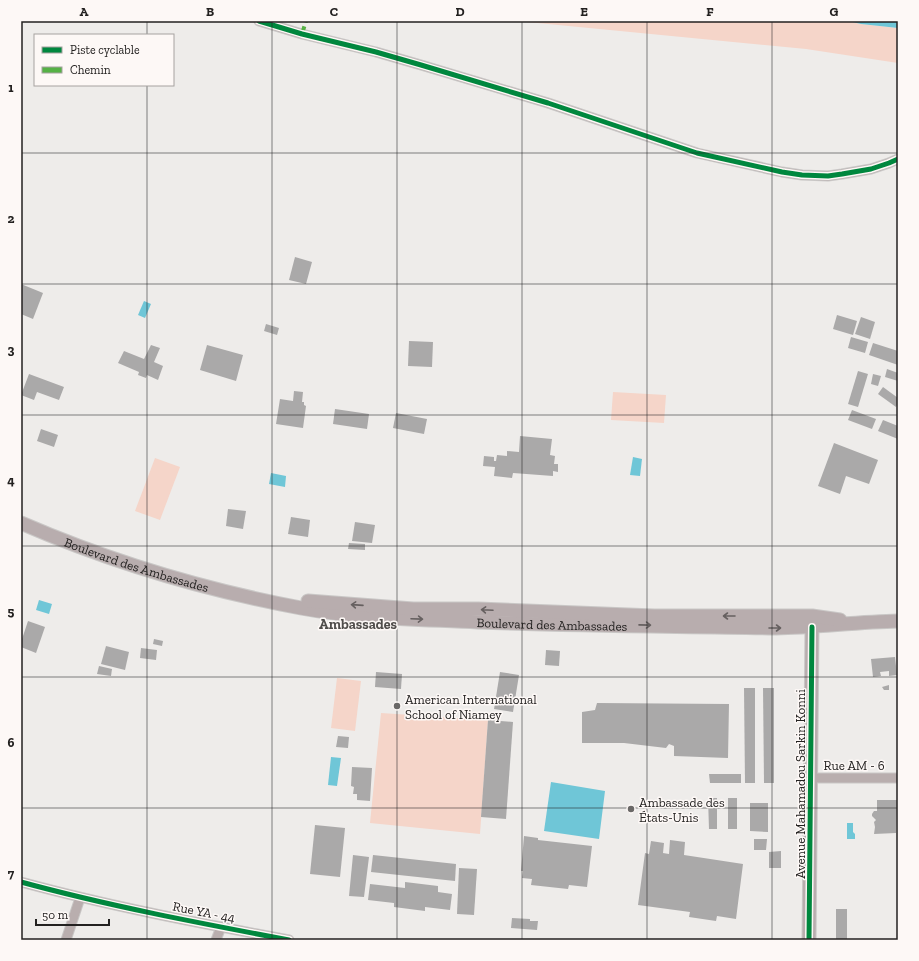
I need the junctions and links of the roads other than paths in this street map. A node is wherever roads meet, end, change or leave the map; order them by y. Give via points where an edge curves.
1 (259, 21) edge
2 (898, 159) edge
3 (21, 523) edge
4 (254, 598) junction
5 (898, 621) edge
6 (851, 624) junction
7 (812, 627) junction
8 (810, 778) junction
9 (898, 778) edge
10 (21, 882) edge
11 (80, 898) junction
12 (221, 927) junction
13 (66, 940) edge
14 (216, 940) edge
15 (289, 940) edge
16 (809, 940) edge

1 - 2 street via 376,52 548,103 697,153 782,172 828,176 871,169
3 - 4 main road, Boulevard des Ambassades via 136,567
6 -> 4 main road, Boulevard des Ambassades via 812,616 654,616 414,609
4 -> 7 main road, Boulevard des Ambassades via 302,608 386,618
5 - 6 main road, Boulevard des Ambassades
6 - 7 main road, Boulevard des Ambassades
7 - 8 main road, Avenue Mahamadou Sarkin Konni
8 - 9 street, Rue AM - 6
8 - 16 main road, Avenue Mahamadou Sarkin Konni
10 - 11 street, Rue YA - 44
11 - 12 street, Rue YA - 44
11 - 13 street
12 - 14 street
12 - 15 street, Rue YA - 44

